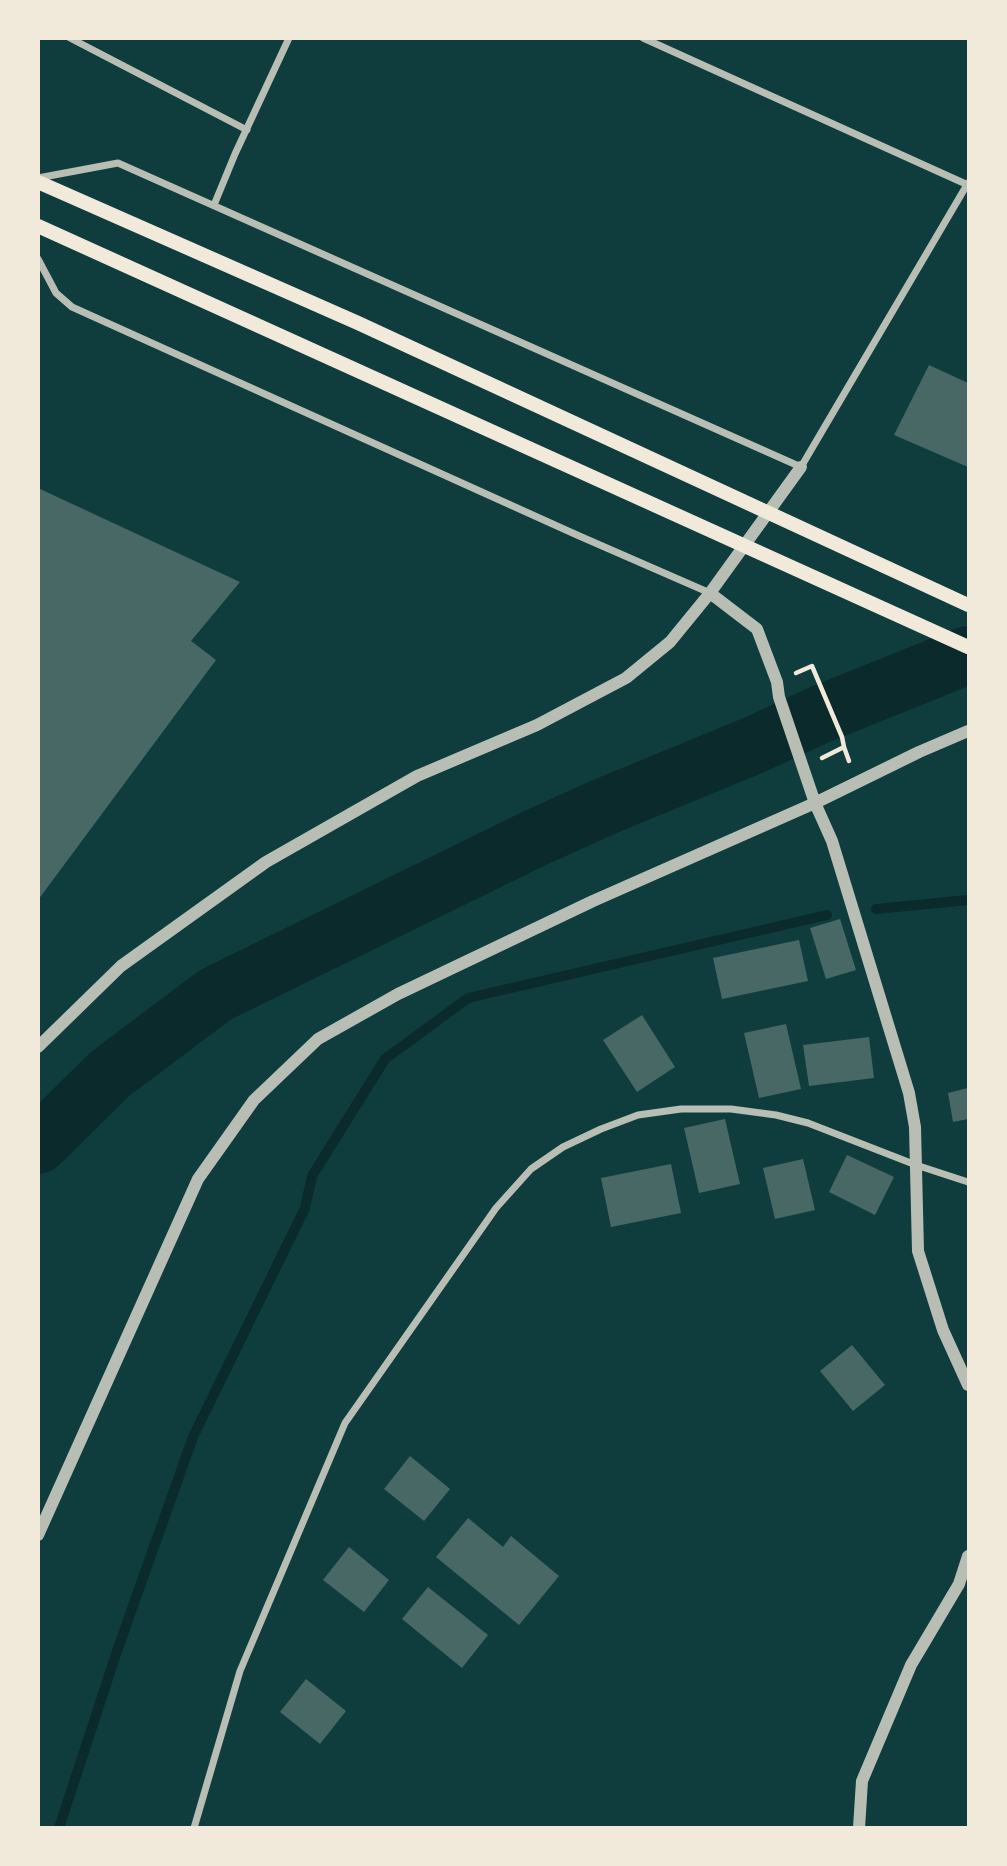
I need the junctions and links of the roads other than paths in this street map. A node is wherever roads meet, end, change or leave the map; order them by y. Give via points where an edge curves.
1 (70, 38) edge
2 (289, 38) edge
3 (643, 38) edge
4 (247, 130) junction
5 (38, 180) edge
6 (968, 184) edge
7 (214, 205) junction
8 (38, 226) edge
9 (38, 259) edge
10 (801, 467) junction
11 (710, 593) junction
12 (968, 604) edge
13 (968, 647) edge
14 (968, 731) edge
15 (815, 803) junction
16 (38, 1047) edge
17 (916, 1165) junction
18 (968, 1182) edge
19 (968, 1385) edge
20 (38, 1535) edge
21 (968, 1556) edge
22 (194, 1828) edge
23 (859, 1828) edge

1 - 4 street
2 - 4 street
3 - 6 street
4 - 7 street
5 - 7 street via 118,163
5 - 12 main road
6 - 10 street
7 - 10 street
8 - 13 main road
9 - 11 street via 56,293 72,307
10 - 11 street
11 - 15 street via 757,629
11 - 16 street via 670,642 626,678 537,725 417,776 266,862 121,966
14 - 15 street
15 - 17 street via 832,841 909,1093
15 - 20 street via 580,907 398,994 318,1039 254,1100 198,1179
17 - 18 street
17 - 19 street via 918,1251 943,1329
17 - 22 street via 776,1115 681,1109 638,1115 601,1129 563,1147 531,1170 496,1208 345,1423 240,1671
21 - 23 street via 959,1584 911,1665 862,1781

